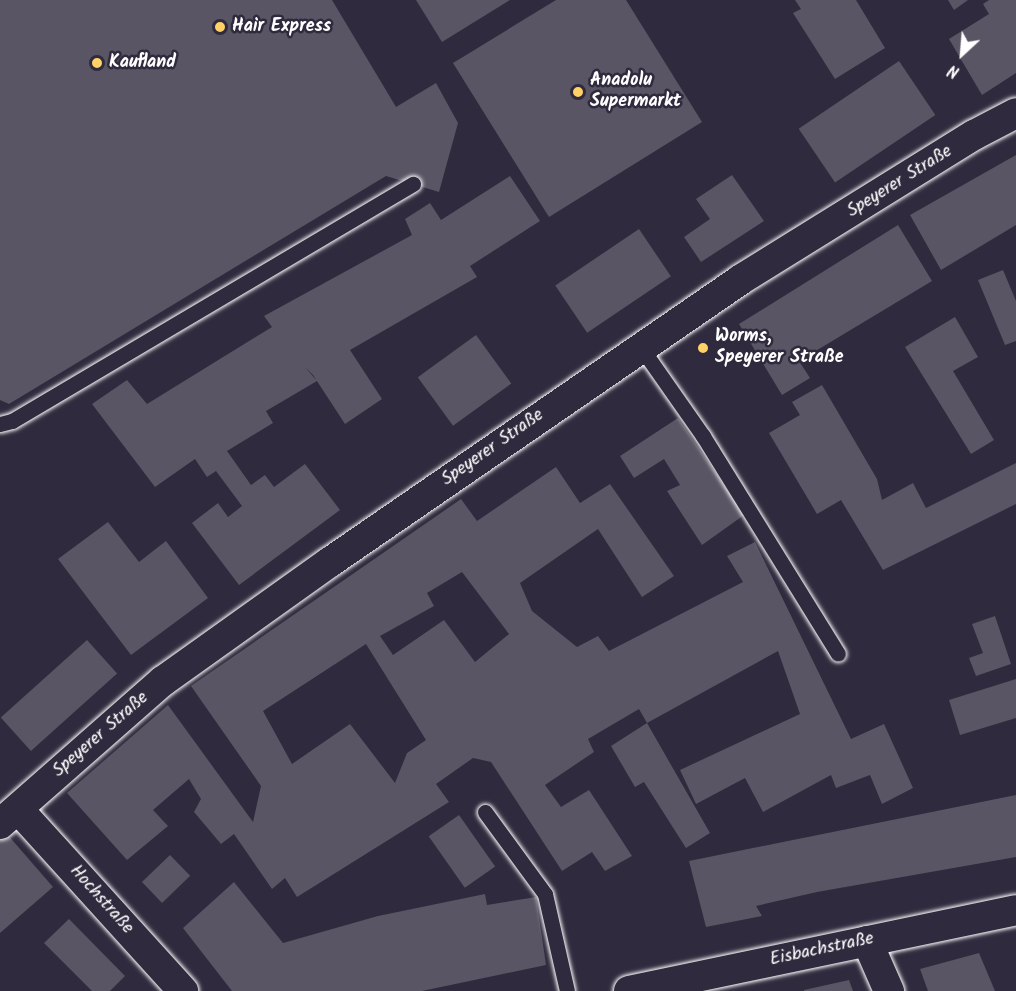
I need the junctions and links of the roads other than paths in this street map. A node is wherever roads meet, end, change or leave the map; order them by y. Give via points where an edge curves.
1 (1016, 113) edge
2 (413, 184) dead end
3 (640, 346) junction
4 (0, 424) edge
5 (838, 654) dead end
6 (485, 812) dead end
7 (9, 817) edge
8 (1016, 909) edge
9 (867, 941) junction
10 (183, 991) edge
11 (567, 991) edge
12 (629, 991) edge
13 (889, 991) edge

1 - 3 street, Speyerer Straße via 974,135
2 - 4 lane via 12,421
3 - 5 lane via 703,435
3 - 7 street, Speyerer Straße via 163,681
6 - 11 lane via 545,894
7 - 10 street, Hochstraße
8 - 9 street, Eisbachstraße
9 - 12 street, Eisbachstraße
9 - 13 street

